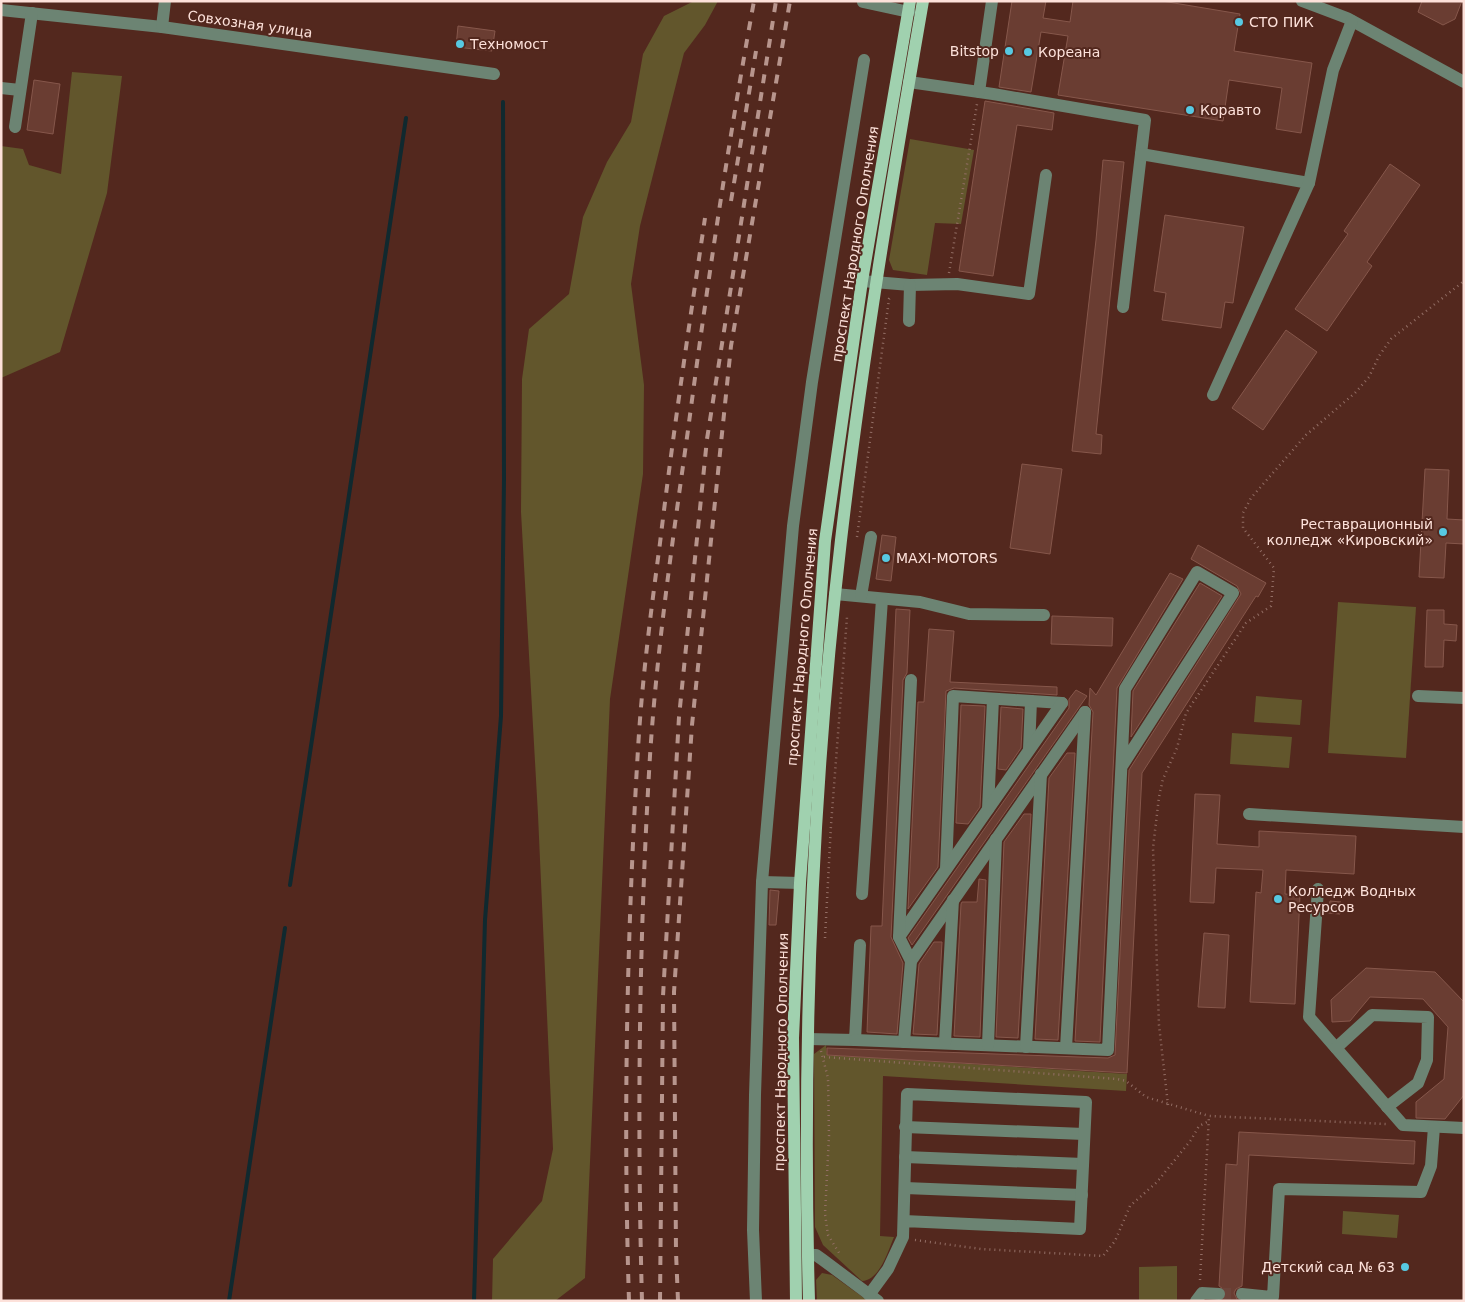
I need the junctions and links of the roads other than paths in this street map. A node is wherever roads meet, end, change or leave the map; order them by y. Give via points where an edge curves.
1 (165, 1) edge
2 (923, 1) edge
3 (992, 1) edge
4 (1302, 1) edge
5 (863, 2) edge
6 (909, 6) edge
7 (1, 10) edge
8 (32, 13) junction
9 (1352, 21) junction
10 (162, 27) junction
11 (864, 60) dead end
12 (494, 74) dead end
13 (909, 82) junction
14 (1464, 82) edge
15 (1, 88) edge
16 (20, 90) junction
17 (978, 92) junction
18 (15, 127) dead end
19 (1141, 154) junction
20 (1046, 175) dead end
21 (1309, 183) junction
22 (862, 281) junction
23 (876, 283) junction
24 (910, 285) junction
25 (1123, 307) dead end
26 (909, 321) dead end
27 (1213, 395) dead end
28 (871, 537) dead end
29 (835, 594) junction
30 (855, 595) junction
31 (882, 599) junction
32 (1044, 615) dead end
33 (912, 680) dead end
34 (1418, 696) dead end
35 (1464, 698) edge
36 (993, 699) junction
37 (1031, 701) junction
38 (1029, 749) junction
39 (1122, 766) junction
40 (1041, 774) junction
41 (988, 808) junction
42 (1249, 814) dead end
43 (1464, 827) edge
44 (996, 840) junction
45 (946, 869) junction
46 (762, 882) junction
47 (800, 883) junction
48 (1318, 889) dead end
49 (862, 894) dead end
50 (953, 900) junction
51 (898, 937) junction
52 (860, 944) dead end
53 (910, 961) junction
54 (808, 1039) junction
55 (855, 1040) junction
56 (904, 1042) junction
57 (945, 1043) junction
58 (988, 1045) junction
59 (1026, 1047) junction
60 (1066, 1048) junction
61 (1336, 1048) junction
62 (1387, 1107) junction
63 (1434, 1126) junction
64 (906, 1127) junction
65 (1464, 1128) edge
66 (1084, 1134) junction
67 (906, 1157) junction
68 (1083, 1164) junction
69 (905, 1188) junction
70 (1082, 1194) junction
71 (904, 1221) junction
72 (808, 1255) junction
73 (1218, 1294) tunnel mouth
74 (1242, 1294) tunnel mouth
75 (874, 1298) edge
76 (1198, 1298) edge
77 (1273, 1299) edge
78 (756, 1301) edge
79 (796, 1301) edge
80 (809, 1301) edge

1 - 10 street
2 - 13 main road, проспект Народного Ополчения
3 - 17 street
4 - 9 street
5 - 6 street
6 - 22 main road, проспект Народного Ополчения
7 - 8 street, Совхозная улица
8 - 10 street, Совхозная улица
8 - 16 street
9 - 14 street
9 - 21 street via 1333,70
10 - 12 street, Совхозная улица
11 - 46 street via 812,382 796,507
13 - 17 street
13 - 23 main road, проспект Народного Ополчения
15 - 16 street
16 - 18 street
17 - 19 street via 1145,120
19 - 21 street
19 - 25 street
20 - 24 street via 1029,294 947,284
21 - 27 street
22 - 23 street
22 - 47 main road, проспект Народного Ополчения via 825,541
23 - 24 street
23 - 29 main road, проспект Народного Ополчения
24 - 26 street
28 - 30 street
29 - 30 street
29 - 54 main road, проспект Народного Ополчения via 816,855
30 - 31 street
31 - 32 street via 920,602 969,614
31 - 49 street
33 - 51 street
34 - 35 street
36 - 37 street
36 - 41 street
36 - 45 street via 953,696
37 - 38 street
37 - 38 street via 1062,703
38 - 41 street
39 - 39 street via 1125,689 1197,572 1233,593
39 - 60 street via 1108,1050
40 - 44 street
40 - 59 street
40 - 60 street via 1085,712
41 - 45 street
42 - 43 street
44 - 50 street
44 - 58 street
45 - 51 street
46 - 47 street
46 - 78 street via 755,1095
47 - 79 main road, проспект Народного Ополчения via 793,1038
48 - 61 street via 1309,1017
50 - 53 street
50 - 57 street
51 - 53 street
52 - 55 street
53 - 56 street
54 - 55 street
54 - 72 main road, проспект Народного Ополчения
55 - 56 street
56 - 57 street
57 - 58 street
58 - 59 street
59 - 60 street
61 - 62 street
61 - 62 street via 1372,1015 1428,1017 1427,1060 1418,1083
62 - 63 street via 1403,1125
63 - 65 street
63 - 77 street via 1431,1166 1421,1192 1279,1189
64 - 66 street
64 - 66 street via 907,1094 1086,1102
64 - 67 street
66 - 68 street
67 - 68 street
67 - 69 street
68 - 70 street
69 - 70 street
69 - 71 street
70 - 71 street via 1080,1229
71 - 75 street via 903,1239
72 - 75 street via 816,1255
72 - 80 main road, проспект Народного Ополчения
73 - 76 street via 1202,1293
74 - 77 street

